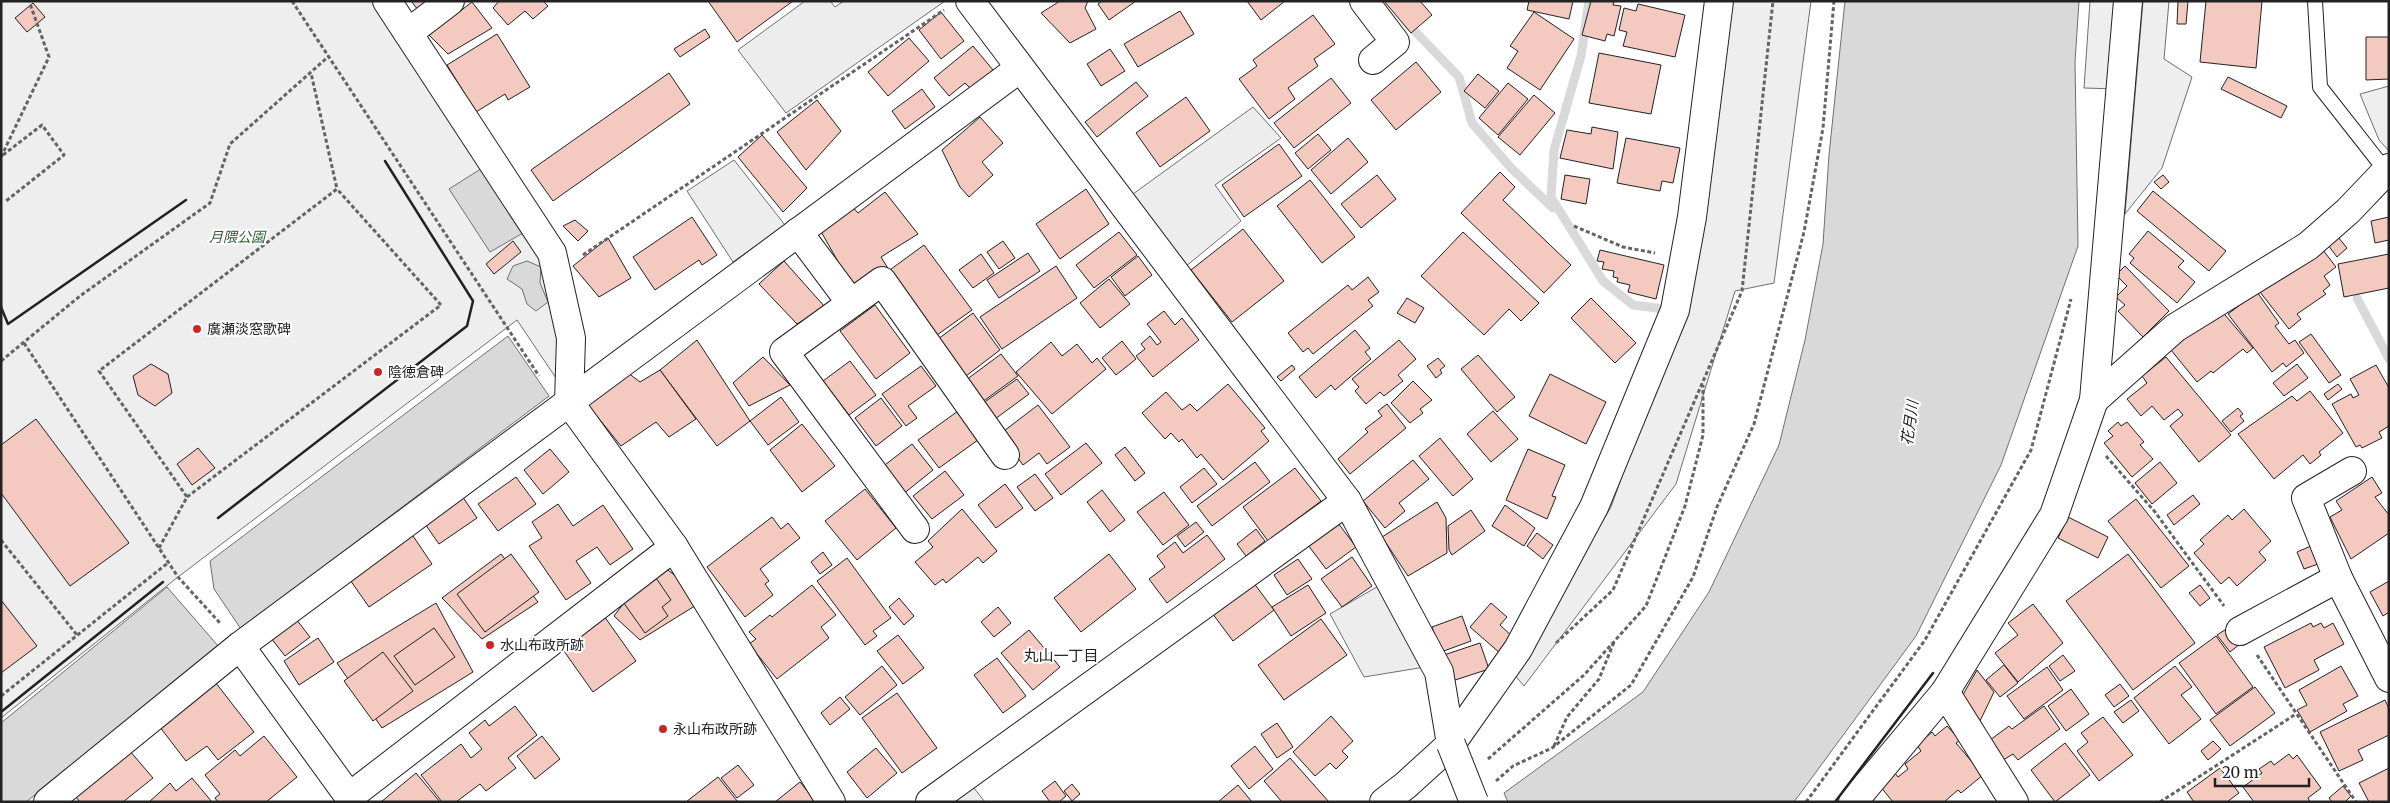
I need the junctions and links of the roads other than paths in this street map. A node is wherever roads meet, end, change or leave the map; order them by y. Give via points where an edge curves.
1 (387, 1) edge
2 (450, 1) edge
3 (1364, 1) edge
4 (1719, 1) edge
5 (2128, 1) edge
6 (2315, 1) edge
7 (971, 6) edge
8 (408, 33) junction
9 (1373, 60) dead end
10 (1020, 68) junction
11 (2387, 169) edge
12 (798, 232) junction
13 (851, 303) junction
14 (2094, 400) junction
15 (568, 402) junction
16 (1005, 455) dead end
17 (2352, 471) dead end
18 (1347, 501) junction
19 (915, 529) dead end
20 (674, 547) junction
21 (2338, 578) junction
22 (2240, 631) dead end
23 (240, 646) junction
24 (2389, 678) edge
25 (1944, 692) junction
26 (1451, 744) junction
27 (1484, 793) edge
28 (351, 799) edge
29 (48, 802) edge
30 (831, 802) edge
31 (930, 802) edge
32 (1384, 802) edge
33 (1853, 802) edge
34 (2014, 802) edge

1 - 8 street
2 - 8 street
3 - 9 street via 1395,42
4 - 26 street via 1692,216 1676,310 1594,507 1518,649
5 - 14 street
6 - 11 lane via 2320,87
7 - 10 street
8 - 15 street via 552,253 570,338
10 - 12 street
10 - 18 street
11 - 14 street via 2348,211 2308,246 2175,328
12 - 13 street
12 - 15 street
13 - 16 street via 882,281
13 - 19 street via 784,352
14 - 25 street via 2054,515
15 - 20 street
15 - 23 street
17 - 21 street via 2306,498
18 - 26 street via 1438,672
18 - 31 street
20 - 28 street
20 - 30 street
21 - 22 street
21 - 24 street
23 - 28 street
23 - 29 street
25 - 33 street
25 - 34 street
26 - 27 street, bridge
26 - 32 street

